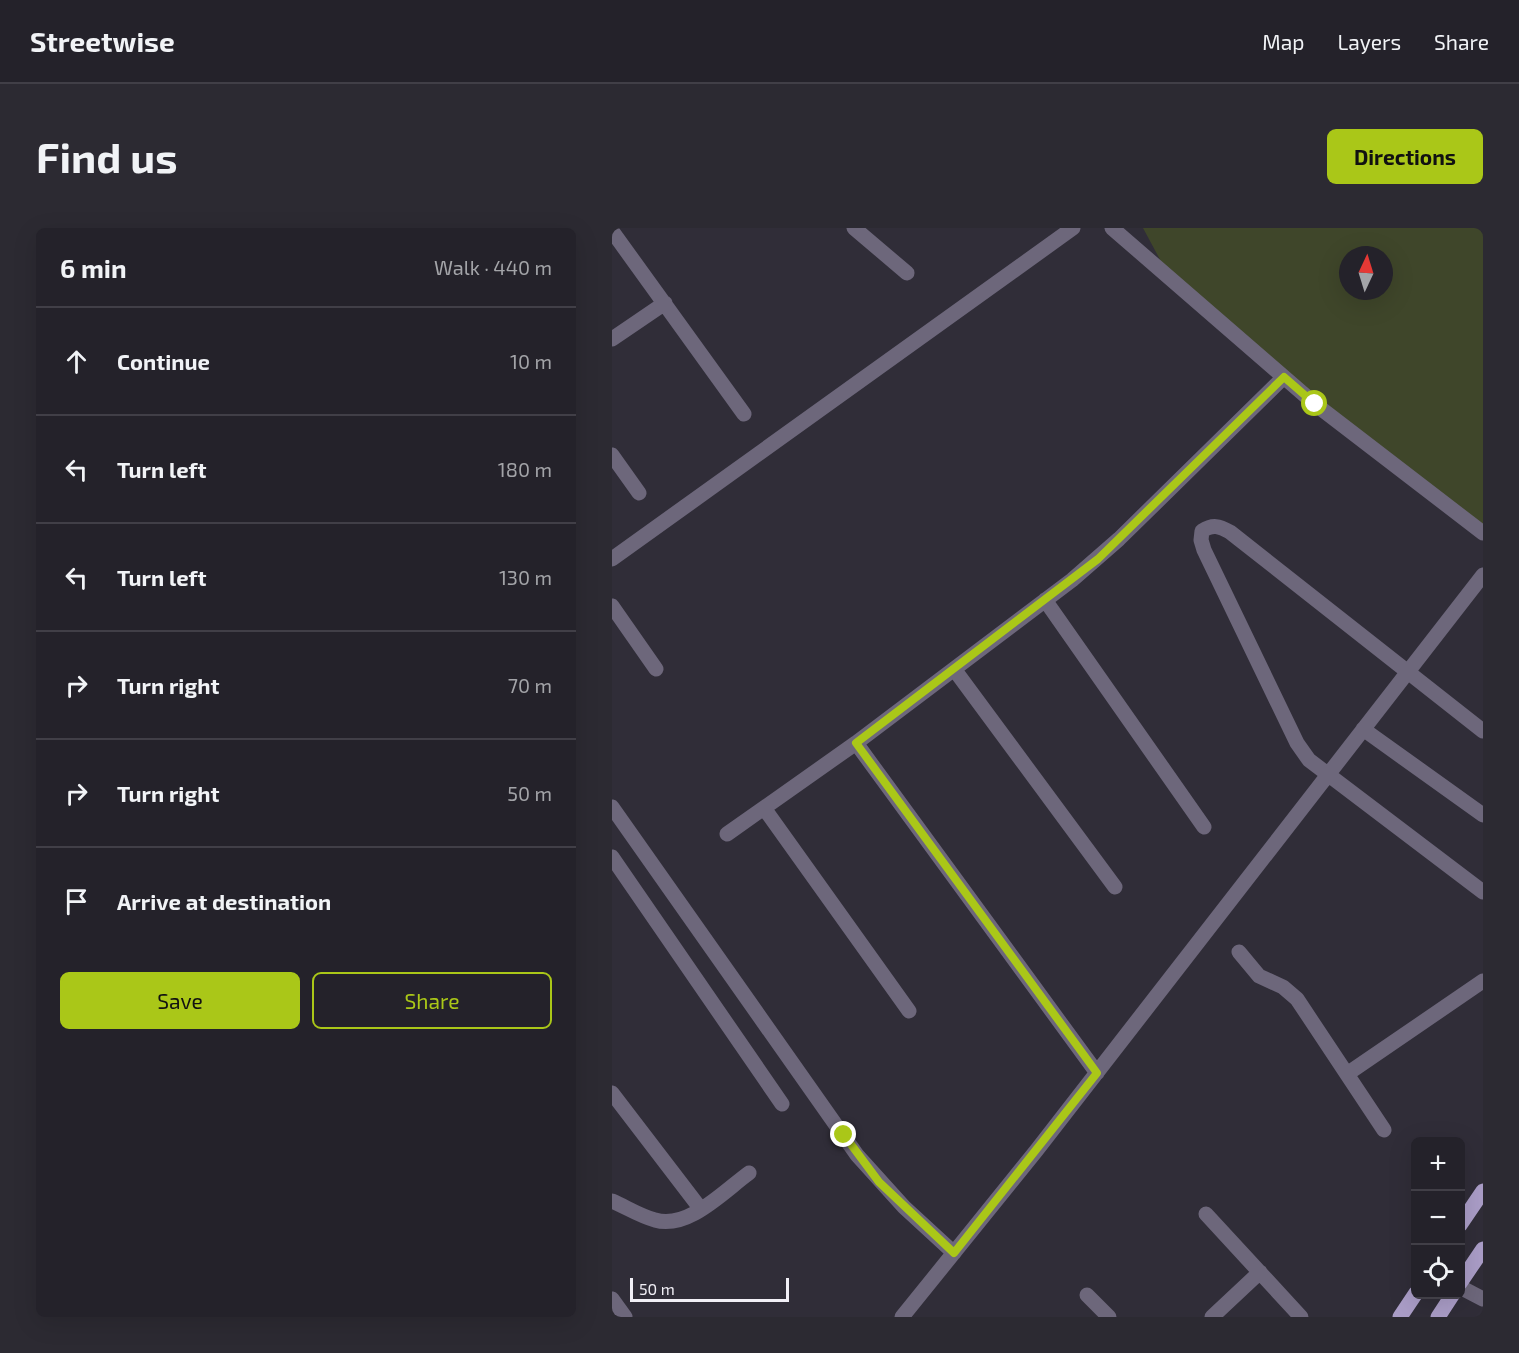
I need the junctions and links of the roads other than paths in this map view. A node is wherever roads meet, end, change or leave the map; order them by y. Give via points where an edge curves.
1 (854, 228) edge
2 (1073, 228) edge
3 (1112, 228) edge
4 (612, 231) edge
5 (908, 273) dead end
6 (665, 303) junction
7 (612, 339) edge
8 (1284, 377) junction
9 (744, 414) dead end
10 (612, 455) edge
11 (639, 493) dead end
12 (1483, 533) edge
13 (612, 559) edge
14 (1483, 575) edge
15 (1045, 600) junction
16 (612, 606) edge
17 (656, 669) dead end
18 (954, 669) junction
19 (1407, 672) junction
20 (1363, 729) junction
21 (1483, 731) edge
22 (856, 743) junction
23 (1326, 775) junction
24 (612, 807) edge
25 (764, 808) junction
26 (1483, 815) edge
27 (1204, 827) dead end
28 (727, 834) dead end
29 (612, 857) edge
30 (1115, 887) dead end
31 (1483, 892) edge
32 (1239, 952) dead end
33 (1483, 981) edge
34 (909, 1011) dead end
35 (1097, 1073) junction
36 (1347, 1074) junction
37 (612, 1093) edge
38 (782, 1104) dead end
39 (1384, 1130) dead end
40 (748, 1173) dead end
41 (1483, 1191) edge
42 (612, 1201) edge
43 (700, 1208) junction
44 (1206, 1214) dead end
45 (1465, 1219) edge
46 (1483, 1249) edge
47 (954, 1253) junction
48 (1260, 1272) junction
49 (1465, 1278) edge
50 (1465, 1288) edge
51 (1087, 1295) dead end
52 (612, 1299) edge
53 (1412, 1299) edge
54 (1450, 1299) edge
55 (1483, 1299) edge
56 (625, 1317) edge
57 (902, 1317) edge
58 (1109, 1317) edge
59 (1212, 1317) edge
60 (1301, 1317) edge
61 (1400, 1317) edge
62 (1438, 1317) edge

1 - 5 street
2 - 13 street
3 - 8 street
4 - 6 street
6 - 7 street
6 - 9 street
8 - 12 street
8 - 15 street via 1119,539
10 - 11 street
14 - 19 street
15 - 18 street
15 - 27 street
16 - 17 street
18 - 22 street
18 - 30 street
19 - 20 street
19 - 21 street
19 - 23 street via 1230,532 1219,526 1202,531 1204,550 1297,742
20 - 23 street
20 - 26 street
22 - 25 street
22 - 35 street
23 - 31 street
23 - 35 street
24 - 47 street via 857,1155 904,1207
25 - 28 street
25 - 34 street
29 - 38 street
32 - 36 street via 1259,976 1283,987 1296,999
33 - 36 street
35 - 47 street
36 - 39 street
37 - 43 street
40 - 43 street
41 - 45 main road
42 - 43 street via 656,1221 687,1218
44 - 48 street
46 - 49 main road
47 - 57 street
48 - 59 street
48 - 60 street
50 - 55 street
51 - 58 street
52 - 56 street
53 - 61 main road
54 - 62 main road

